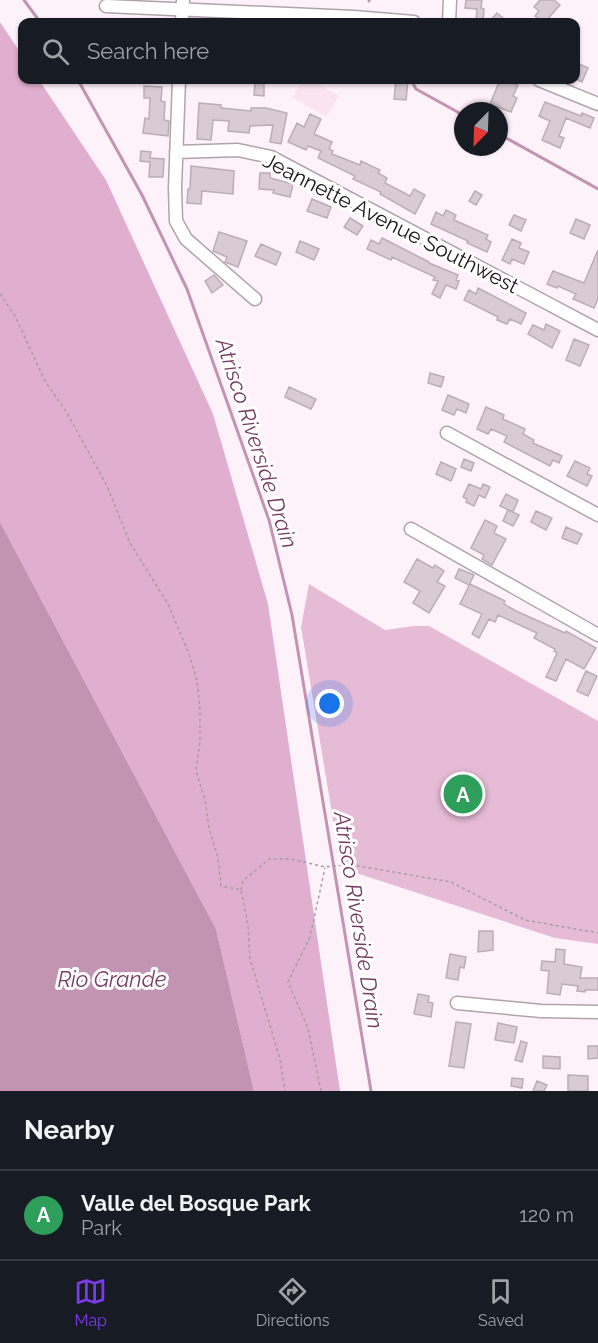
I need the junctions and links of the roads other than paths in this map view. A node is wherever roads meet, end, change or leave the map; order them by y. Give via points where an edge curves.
1 (450, 0) edge
2 (106, 6) dead end
3 (183, 11) edge
4 (366, 18) edge
5 (449, 18) edge
6 (179, 84) edge
7 (549, 84) edge
8 (598, 104) edge
9 (176, 152) junction
10 (255, 299) dead end
11 (598, 330) edge
12 (447, 433) dead end
13 (598, 515) edge
14 (411, 529) dead end
15 (598, 635) edge
16 (458, 1003) dead end
17 (598, 1012) edge

1 - 5 street
2 - 3 street
3 - 4 street
6 - 9 street
7 - 8 street
9 - 10 street via 176,221 186,239
9 - 11 street, Jeannette Avenue Southwest via 238,150 271,157
12 - 13 street
14 - 15 street
16 - 17 street

